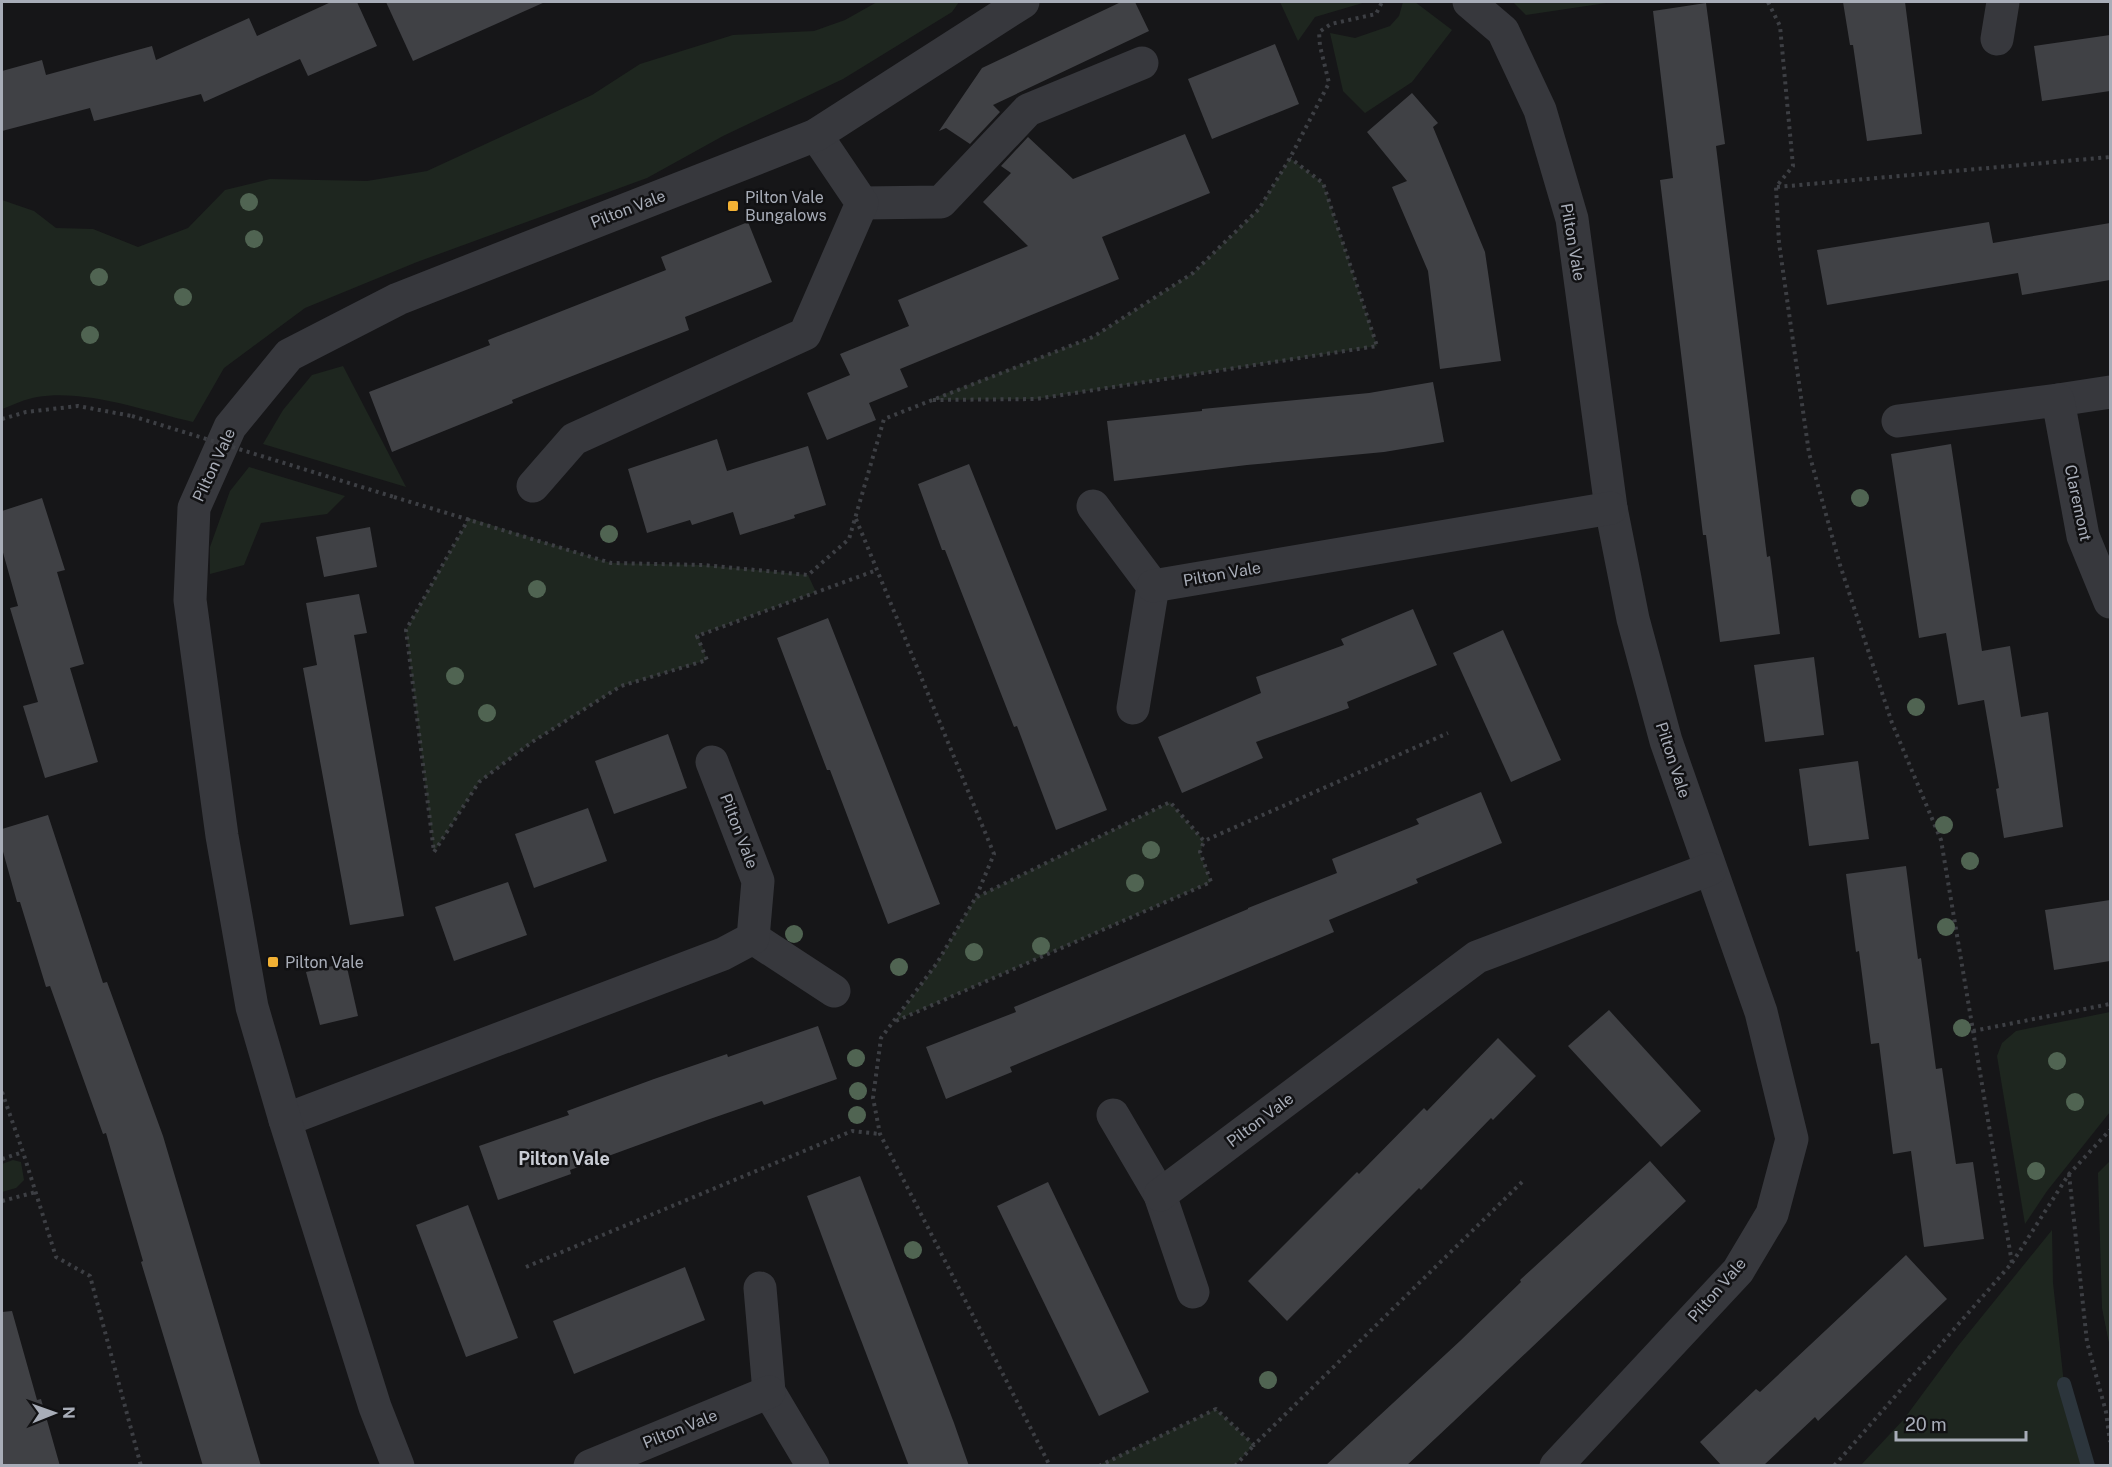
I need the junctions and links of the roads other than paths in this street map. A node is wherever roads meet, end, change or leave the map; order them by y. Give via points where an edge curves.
1 (1023, 2) edge
2 (1469, 2) edge
3 (2003, 2) edge
4 (1997, 39) dead end
5 (1142, 63) dead end
6 (816, 135) junction
7 (862, 203) junction
8 (2110, 392) edge
9 (2058, 400) junction
10 (1898, 421) dead end
11 (533, 486) dead end
12 (1093, 506) dead end
13 (1611, 508) junction
14 (1153, 586) junction
15 (2110, 602) edge
16 (1133, 708) dead end
17 (712, 762) dead end
18 (1710, 869) junction
19 (753, 938) junction
20 (834, 991) dead end
21 (1113, 1115) dead end
22 (285, 1120) junction
23 (1160, 1195) junction
24 (760, 1288) dead end
25 (1193, 1292) dead end
26 (769, 1392) junction
27 (398, 1466) edge
28 (590, 1466) edge
29 (813, 1466) edge
30 (1556, 1466) edge

1 - 6 street, Pilton Vale
2 - 13 street, Pilton Vale via 1503,31 1540,110 1572,219
3 - 4 street
5 - 7 street via 1028,110 941,202
6 - 7 street
6 - 22 street, Pilton Vale via 398,299 289,355 230,427 194,508 190,600 222,836 250,995
7 - 11 street via 805,334 574,439
8 - 9 street
9 - 10 street
9 - 15 street, Claremont via 2083,536
12 - 14 street
13 - 14 street, Pilton Vale
13 - 18 street, Pilton Vale via 1633,619 1666,741
14 - 16 street
17 - 19 street, Pilton Vale via 758,881
18 - 23 street, Pilton Vale via 1477,957
18 - 30 street, Pilton Vale via 1761,1012 1792,1139 1772,1214 1738,1271
19 - 20 street
19 - 22 street via 723,954
21 - 23 street
22 - 27 street, Pilton Vale
23 - 25 street
24 - 26 street
26 - 28 street, Pilton Vale
26 - 29 street

